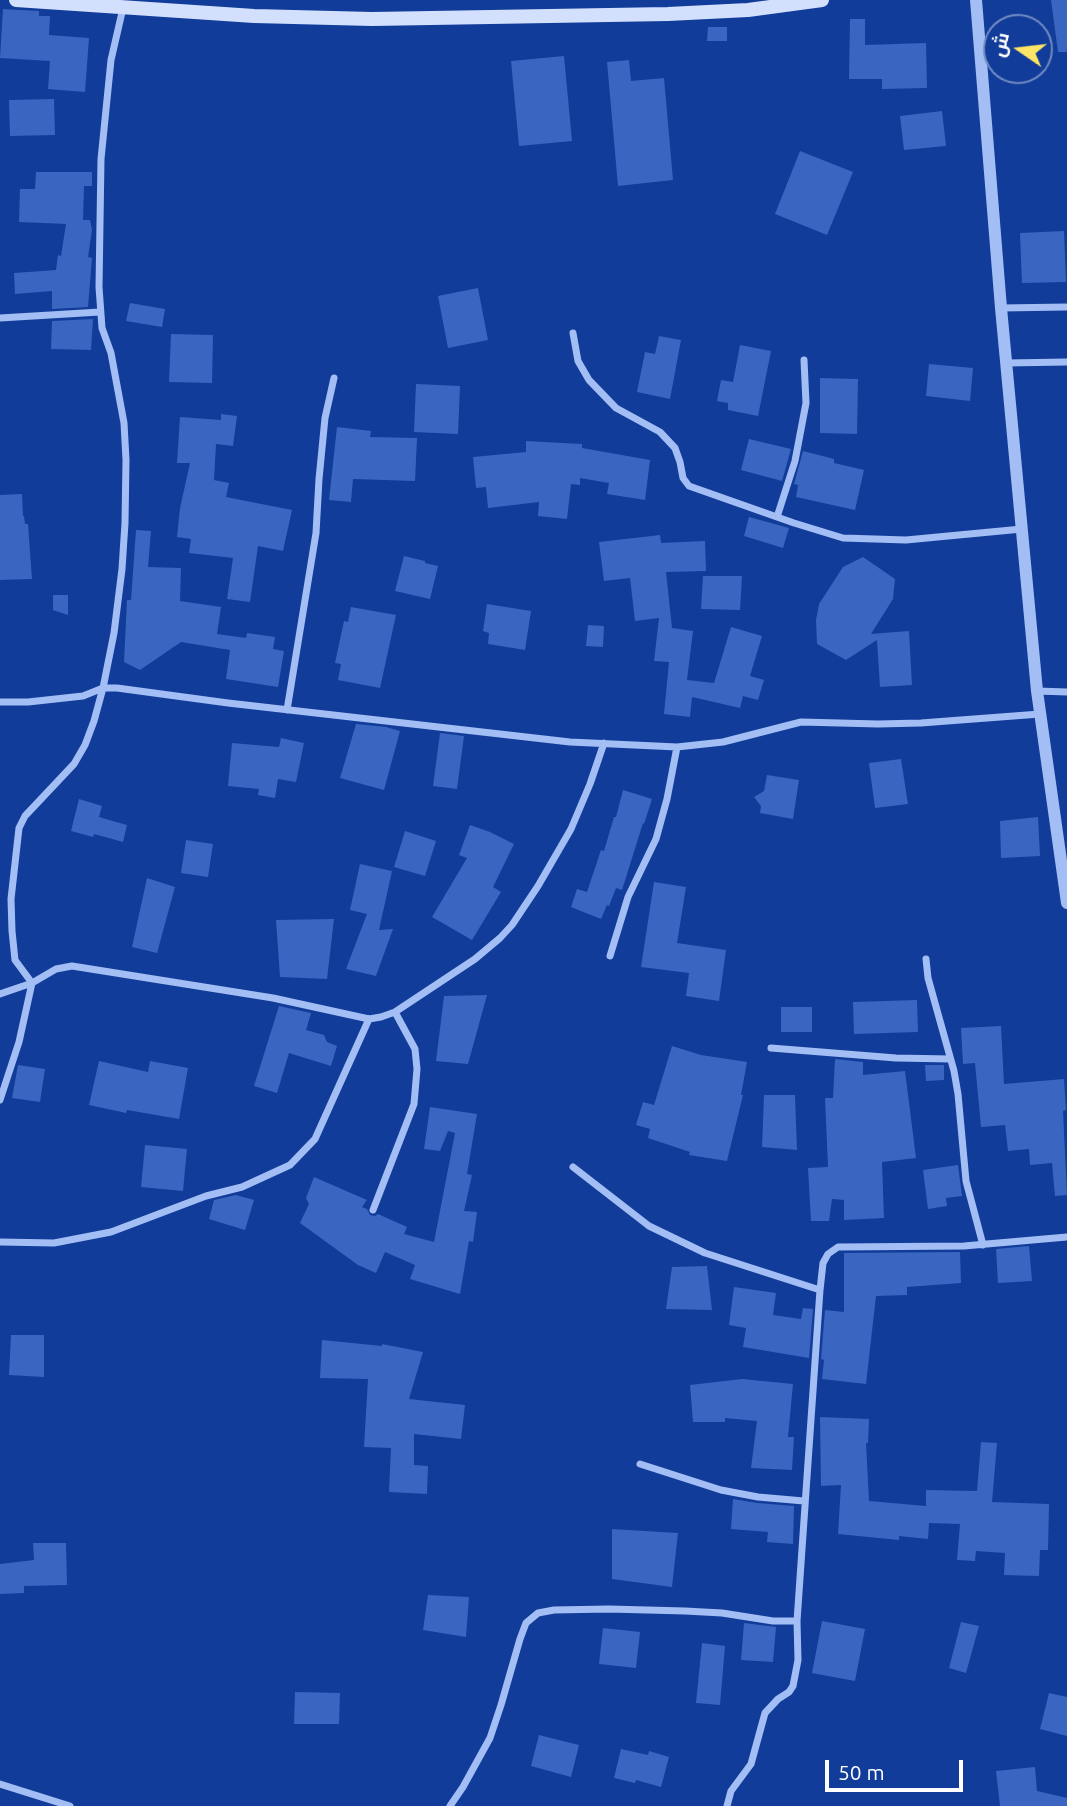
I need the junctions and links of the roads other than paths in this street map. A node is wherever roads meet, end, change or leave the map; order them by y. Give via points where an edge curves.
1 (16, 0) edge
2 (822, 0) edge
3 (976, 0) edge
4 (123, 8) junction
5 (1067, 307) edge
6 (1001, 309) junction
7 (100, 312) junction
8 (0, 317) edge
9 (573, 333) dead end
10 (804, 360) dead end
11 (1067, 362) edge
12 (1006, 363) junction
13 (334, 378) dead end
14 (777, 517) junction
15 (1021, 529) junction
16 (103, 688) junction
17 (1037, 691) junction
18 (1067, 692) edge
19 (0, 702) edge
20 (287, 710) junction
21 (1040, 714) junction
22 (604, 743) junction
23 (677, 747) junction
24 (1067, 903) edge
25 (610, 956) dead end
26 (926, 959) dead end
27 (32, 983) junction
28 (0, 994) edge
29 (395, 1012) junction
30 (369, 1019) junction
31 (771, 1048) dead end
32 (950, 1059) junction
33 (0, 1100) edge
34 (573, 1167) dead end
35 (373, 1210) dead end
36 (1067, 1237) edge
37 (0, 1242) edge
38 (983, 1245) junction
39 (820, 1290) junction
40 (640, 1464) dead end
41 (804, 1501) junction
42 (797, 1621) junction
43 (0, 1784) edge
44 (70, 1806) edge
45 (450, 1806) edge
46 (727, 1806) edge

1 - 4 main road
2 - 4 main road via 668,14 372,19
3 - 6 street
4 - 7 street via 111,60 101,159
5 - 6 street
6 - 12 street
7 - 8 street
7 - 16 street via 124,423 126,460 122,569
9 - 14 street via 578,360 589,380 616,408 660,432 675,449 682,478 689,486
10 - 14 street via 806,403 795,461
11 - 12 street
12 - 15 street
13 - 20 street via 325,418 316,533
14 - 15 street via 844,538 906,540
15 - 17 street
16 - 19 street via 83,696
16 - 20 street
16 - 27 street via 85,745 74,764 19,828 12,931 15,960
17 - 18 street
17 - 21 street
20 - 22 street
21 - 23 street via 921,723 801,722 723,742
21 - 24 street
22 - 23 street
22 - 29 street via 571,829 512,925 475,959
23 - 25 street via 656,839 628,897
26 - 32 street
27 - 28 street
27 - 30 street via 72,966 273,998
27 - 33 street
29 - 30 street
29 - 35 street via 415,1049 414,1104
30 - 37 street via 315,1139 290,1165 242,1187 110,1232 54,1243
31 - 32 street
32 - 38 street via 958,1094 965,1181
34 - 39 street via 649,1226 705,1252
36 - 38 street
38 - 39 street via 838,1247 823,1263
39 - 41 street
40 - 41 street via 721,1490
41 - 42 street
42 - 45 street via 685,1611 538,1613 526,1623 490,1738
42 - 46 street via 793,1686 765,1713 751,1764 731,1791
43 - 44 street

